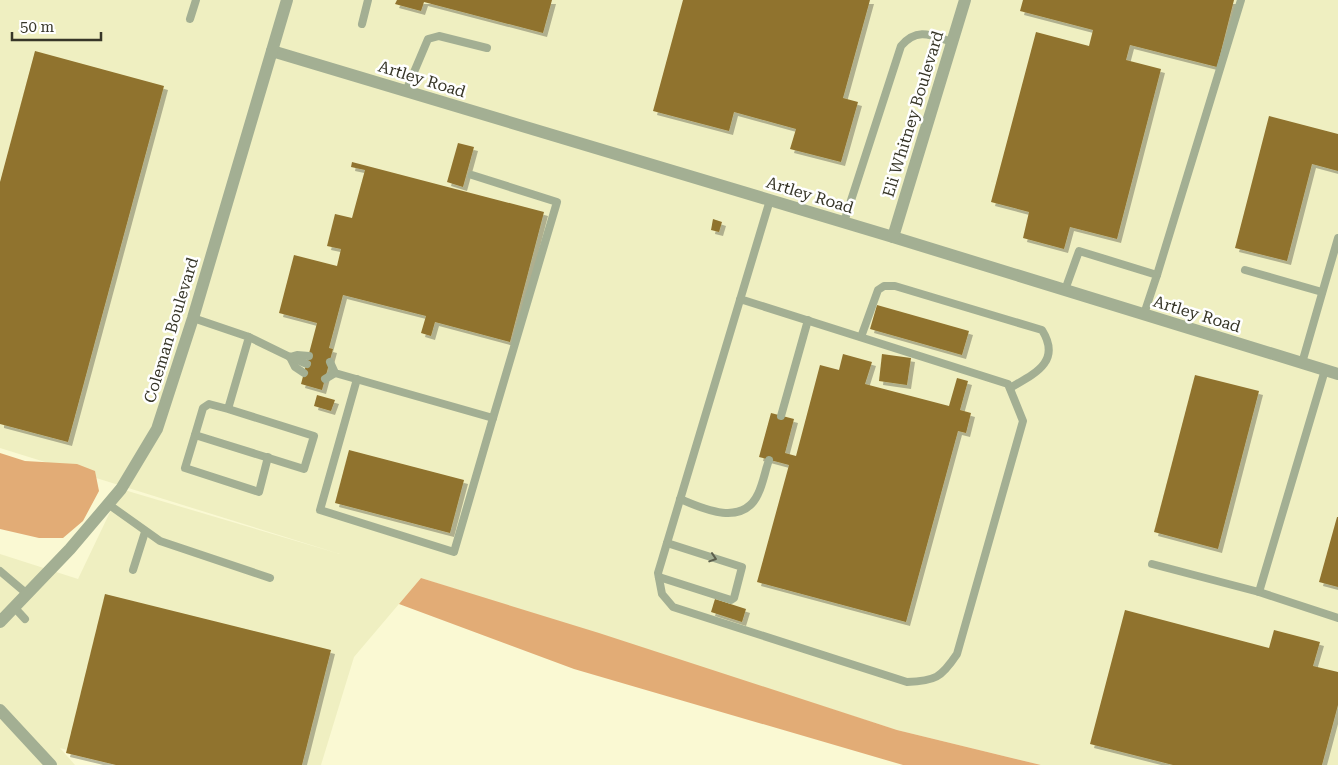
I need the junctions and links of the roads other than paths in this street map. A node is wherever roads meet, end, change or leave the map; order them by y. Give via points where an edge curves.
1 (196, 0) edge
2 (287, 0) edge
3 (368, 0) edge
4 (964, 0) edge
5 (1241, 0) edge
6 (190, 19) dead end
7 (362, 24) dead end
8 (952, 42) junction
9 (487, 48) dead end
10 (272, 51) junction
11 (406, 91) junction
12 (472, 175) dead end
13 (770, 200) junction
14 (844, 222) junction
15 (893, 237) junction
16 (1338, 238) edge
17 (1245, 270) dead end
18 (1157, 275) junction
19 (1065, 290) junction
20 (1322, 292) junction
21 (740, 299) junction
22 (1144, 314) junction
23 (193, 318) junction
24 (808, 320) junction
25 (250, 337) junction
26 (861, 337) junction
27 (290, 357) junction
28 (308, 360) dead end
29 (330, 362) dead end
30 (1302, 363) junction
31 (1325, 370) junction
32 (304, 373) dead end
33 (1338, 374) edge
34 (357, 379) junction
35 (1010, 388) junction
36 (228, 409) junction
37 (781, 416) dead end
38 (493, 418) junction
39 (195, 435) junction
40 (268, 457) junction
41 (769, 460) dead end
42 (680, 499) junction
43 (108, 504) junction
44 (145, 532) junction
45 (667, 543) junction
46 (1152, 564) dead end
47 (0, 570) edge
48 (133, 570) dead end
49 (270, 578) dead end
50 (659, 578) junction
51 (1259, 592) junction
52 (26, 593) junction
53 (14, 607) junction
54 (1338, 618) edge
55 (24, 619) dead end
56 (0, 622) edge
57 (0, 710) edge
58 (51, 765) edge

1 - 6 lane
2 - 10 street, Coleman Boulevard
3 - 7 lane
4 - 8 street, Eli Whitney Boulevard
5 - 18 lane
8 - 14 lane via 916,34 901,46
8 - 15 street, Eli Whitney Boulevard
9 - 11 lane via 439,36 428,39
10 - 11 street, Artley Road
10 - 23 street, Coleman Boulevard
11 - 13 street, Artley Road
12 - 38 lane via 557,202
13 - 14 street, Artley Road
13 - 21 lane
14 - 15 street, Artley Road
15 - 19 street, Artley Road
16 - 20 lane
17 - 20 lane
18 - 19 lane via 1078,251
18 - 22 lane
19 - 22 street, Artley Road
20 - 30 lane
21 - 24 lane
21 - 42 lane
22 - 30 street, Artley Road
23 - 25 lane
23 - 43 street, Coleman Boulevard via 157,429 144,454
24 - 26 lane
24 - 37 lane
25 - 27 lane
25 - 36 lane
26 - 35 lane via 1008,384
26 - 35 lane via 878,290 884,286 895,286 1042,330 1050,349 1047,360 1037,373
27 - 28 lane via 297,355
27 - 32 lane via 295,367
29 - 34 lane via 329,374
30 - 31 street, Artley Road
31 - 33 street, Artley Road
31 - 51 lane
34 - 38 lane
34 - 38 lane via 320,510 454,552
35 - 50 lane via 1023,421 1016,447 957,654 941,675 930,681 907,682 673,608 662,594
36 - 39 lane via 209,404 203,408
36 - 40 lane via 314,436 304,469
39 - 40 lane
39 - 40 lane via 185,468 259,492
41 - 42 lane via 758,496 735,512 709,512
42 - 45 lane
43 - 44 lane
43 - 52 street, Coleman Boulevard via 70,549
44 - 48 lane
44 - 49 lane via 160,541
45 - 50 lane
45 -> 50 lane via 742,567 734,598 730,600
46 - 51 lane
47 - 52 lane
51 - 54 lane
52 - 53 street, Coleman Boulevard
53 - 55 lane
53 - 56 street, Coleman Boulevard
57 - 58 street

